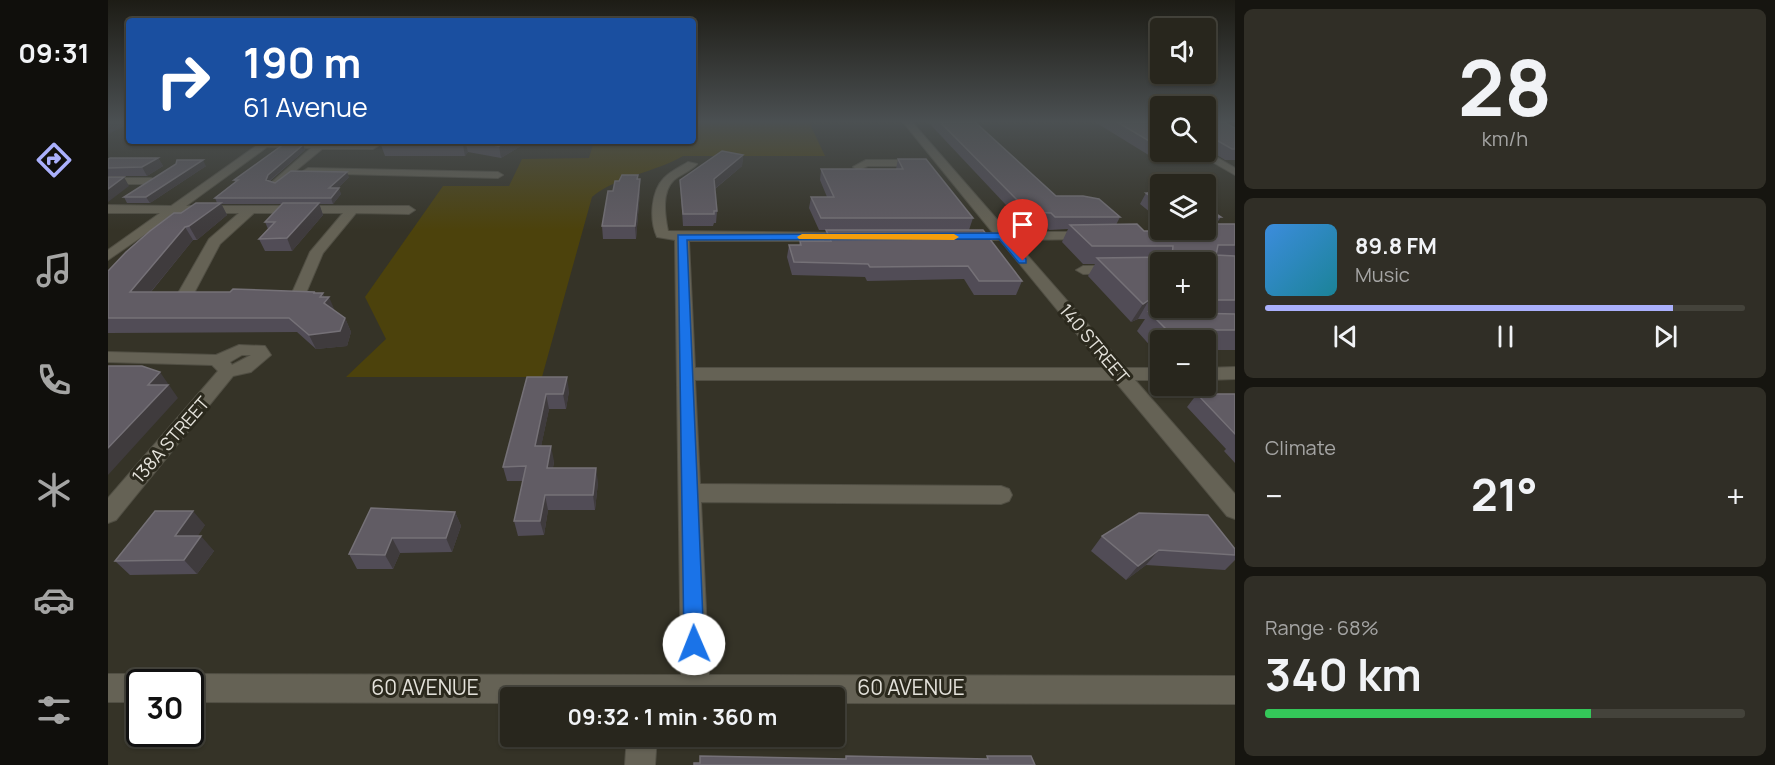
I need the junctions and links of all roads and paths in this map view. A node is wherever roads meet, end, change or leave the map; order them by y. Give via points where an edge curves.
1 (244, 158) edge
2 (307, 158) edge
3 (937, 158) edge
4 (1216, 161) edge
5 (941, 163) junction
6 (692, 164) dead end
7 (858, 167) edge
8 (291, 171) junction
9 (1235, 172) edge
10 (498, 175) dead end
11 (108, 181) edge
12 (276, 184) edge
13 (108, 208) edge
14 (175, 208) junction
15 (252, 209) junction
16 (352, 210) junction
17 (409, 210) dead end
18 (672, 235) junction
19 (1106, 235) edge
20 (1001, 236) junction
21 (861, 237) edge
22 (945, 237) edge
23 (108, 255) edge
24 (1150, 269) edge
25 (1083, 270) dead end
26 (299, 293) edge
27 (186, 295) edge
28 (108, 357) edge
29 (684, 374) junction
30 (1120, 374) junction
31 (1150, 374) edge
32 (1216, 374) edge
33 (1235, 374) edge
34 (691, 493) junction
35 (1000, 495) dead end
36 (1230, 499) edge
37 (108, 514) edge
38 (108, 687) edge
39 (695, 687) edge
40 (126, 688) edge
41 (204, 688) edge
42 (845, 689) edge
43 (1235, 690) edge
44 (500, 691) edge
45 (641, 747) edge
46 (640, 765) edge

1 - 14 street
2 - 8 street
3 - 5 street, 140 STREET
4 - 9 street
5 - 7 street via 866,163
5 - 20 street, 140 STREET
6 - 18 street via 667,180 662,188 660,226
8 - 10 street
8 - 12 street
11 - 13 street via 154,178
13 - 14 street
14 - 15 street
14 - 23 street
15 - 16 street
15 - 27 street via 214,242
16 - 17 street
16 - 26 street via 317,252
18 - 21 street
18 - 29 street
19 - 20 street
20 - 22 street
20 - 30 street, 140 STREET
24 - 25 street
28 - 37 street, 138A STREET via 198,357 222,366
29 - 30 street
29 - 34 street
30 - 31 street
30 - 36 street, 140 STREET
32 - 33 street
34 - 35 street
34 - 39 street
38 - 40 street
41 - 44 street, 60 AVENUE
42 - 43 street, 60 AVENUE
45 - 46 street

